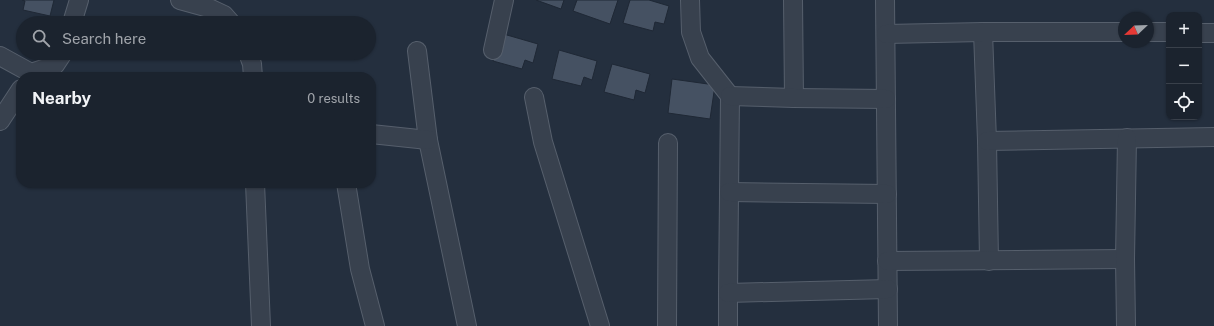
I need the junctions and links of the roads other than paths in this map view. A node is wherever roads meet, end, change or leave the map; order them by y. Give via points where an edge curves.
1 (79, 0) edge
2 (180, 0) edge
3 (504, 0) edge
4 (690, 0) edge
5 (793, 0) edge
6 (885, 0) edge
7 (74, 16) edge
8 (225, 16) edge
9 (983, 32) junction
10 (1118, 32) edge
11 (1154, 32) edge
12 (1166, 32) edge
13 (1202, 32) edge
14 (1214, 33) edge
15 (886, 34) junction
16 (493, 50) dead end
17 (417, 51) dead end
18 (0, 56) edge
19 (58, 60) edge
20 (251, 60) edge
21 (25, 72) edge
22 (38, 72) edge
23 (253, 72) edge
24 (730, 96) junction
25 (16, 97) edge
26 (534, 97) dead end
27 (794, 98) junction
28 (886, 99) junction
29 (0, 121) edge
30 (376, 135) edge
31 (1214, 137) edge
32 (1127, 138) junction
33 (428, 140) junction
34 (987, 141) junction
35 (668, 143) dead end
36 (255, 188) edge
37 (347, 188) edge
38 (728, 192) junction
39 (887, 194) junction
40 (1124, 259) junction
41 (887, 261) junction
42 (989, 261) junction
43 (888, 289) junction
44 (728, 293) junction
45 (262, 326) edge
46 (375, 326) edge
47 (467, 326) edge
48 (600, 326) edge
49 (668, 326) edge
50 (728, 326) edge
51 (888, 326) edge
52 (1126, 326) edge

1 - 7 street
2 - 8 street via 209,8
3 - 16 street
4 - 24 street via 691,32 700,58
5 - 27 street
6 - 15 street
9 - 10 street
9 - 15 street
9 - 34 street
11 - 12 street
13 - 14 street
15 - 28 street
17 - 33 street
18 - 21 street
19 - 22 street via 55,65
20 - 23 street
24 - 27 street
24 - 38 street
25 - 29 street
26 - 48 street via 543,142
27 - 28 street
28 - 39 street
30 - 33 street
31 - 32 street
32 - 34 street
32 - 40 street
33 - 47 street
34 - 42 street
35 - 49 street
36 - 45 street
37 - 46 street via 360,269
38 - 39 street
38 - 44 street
39 - 41 street
40 - 42 street
40 - 52 street
41 - 42 street
41 - 43 street
43 - 44 street
43 - 51 street
44 - 50 street

